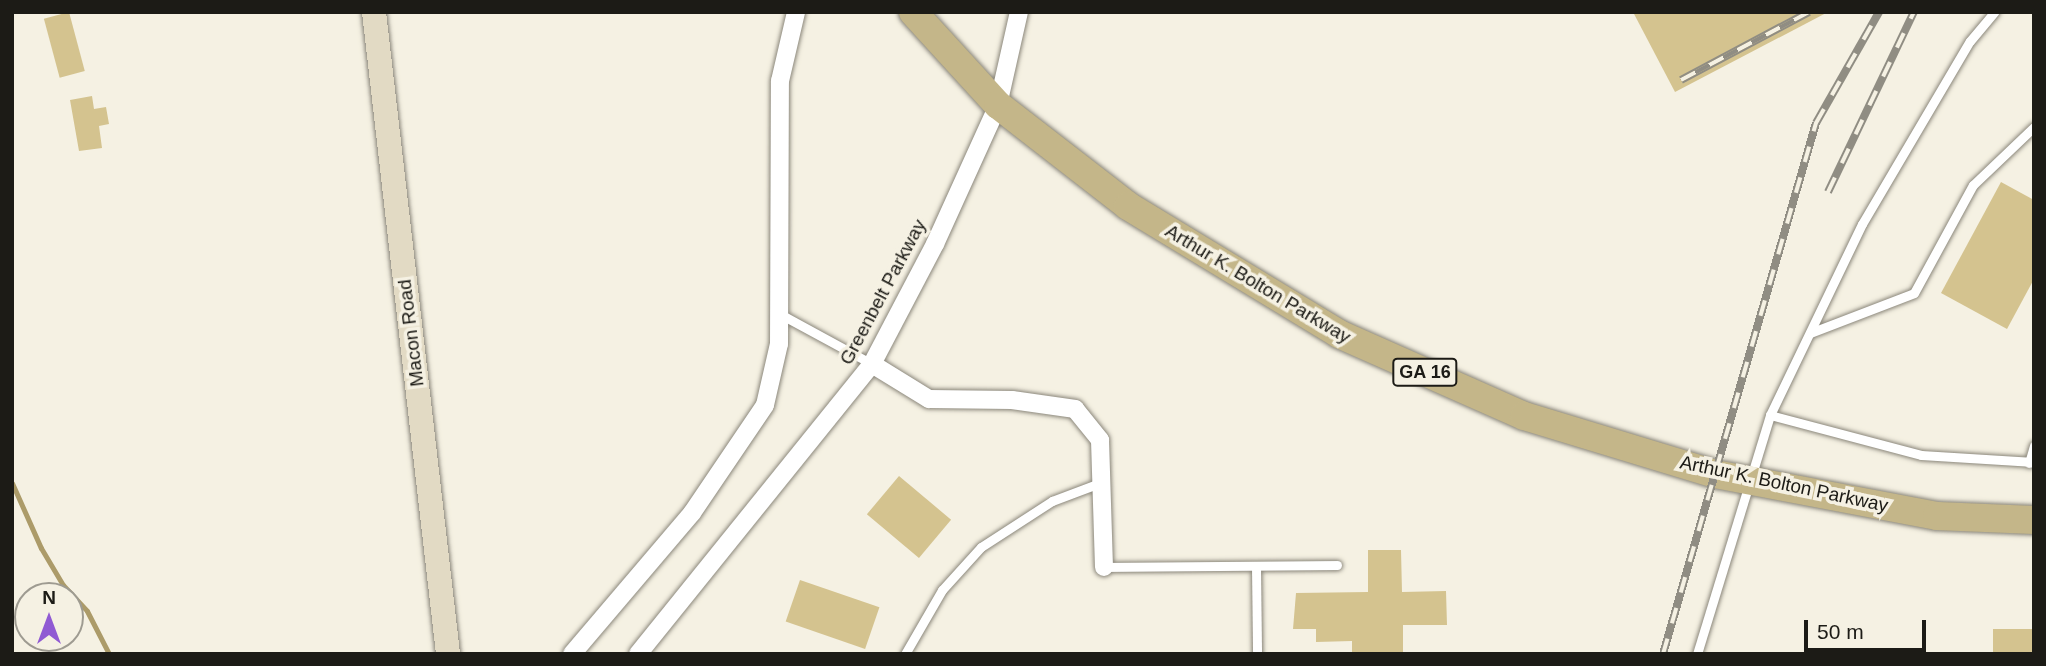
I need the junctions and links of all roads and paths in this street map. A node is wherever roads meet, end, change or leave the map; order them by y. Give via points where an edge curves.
1 (374, 12) edge
2 (796, 12) edge
3 (913, 12) edge
4 (1019, 12) edge
5 (1994, 12) edge
6 (998, 105) junction
7 (2034, 127) edge
8 (778, 314) junction
9 (1810, 332) junction
10 (873, 364) junction
11 (1770, 415) junction
12 (2034, 446) edge
13 (2031, 463) edge
14 (1750, 481) junction
15 (1100, 483) junction
16 (2034, 520) edge
17 (1337, 565) dead end
18 (1104, 567) joint
19 (1256, 567) junction
20 (448, 654) edge
21 (572, 654) edge
22 (638, 654) edge
23 (905, 654) edge
24 (1257, 654) edge
25 (1698, 654) edge

1 - 20 main road, Macon Road
2 - 8 street via 780,81
3 - 6 main road, Arthur K. Bolton Parkway / GA 16
4 - 6 street, Greenbelt Parkway
5 - 9 lane via 1970,41 1862,224
6 - 10 street, Greenbelt Parkway
6 - 14 main road, Arthur K. Bolton Parkway / GA 16 via 1128,206 1339,334 1524,416
7 - 9 lane via 1973,185 1914,293
8 - 10 lane
8 - 21 street via 779,344 765,405 692,513
9 - 11 lane
10 - 15 street via 929,399 1012,400 1075,409 1100,439
10 - 22 street, Greenbelt Parkway
11 - 13 lane via 1921,455
11 - 14 lane
12 - 13 lane
14 - 16 main road, Arthur K. Bolton Parkway / GA 16 via 1937,516
14 - 25 lane
15 - 18 street
15 - 23 lane via 1052,501 981,547 942,590
17 - 19 lane
18 - 19 lane
19 - 24 lane

